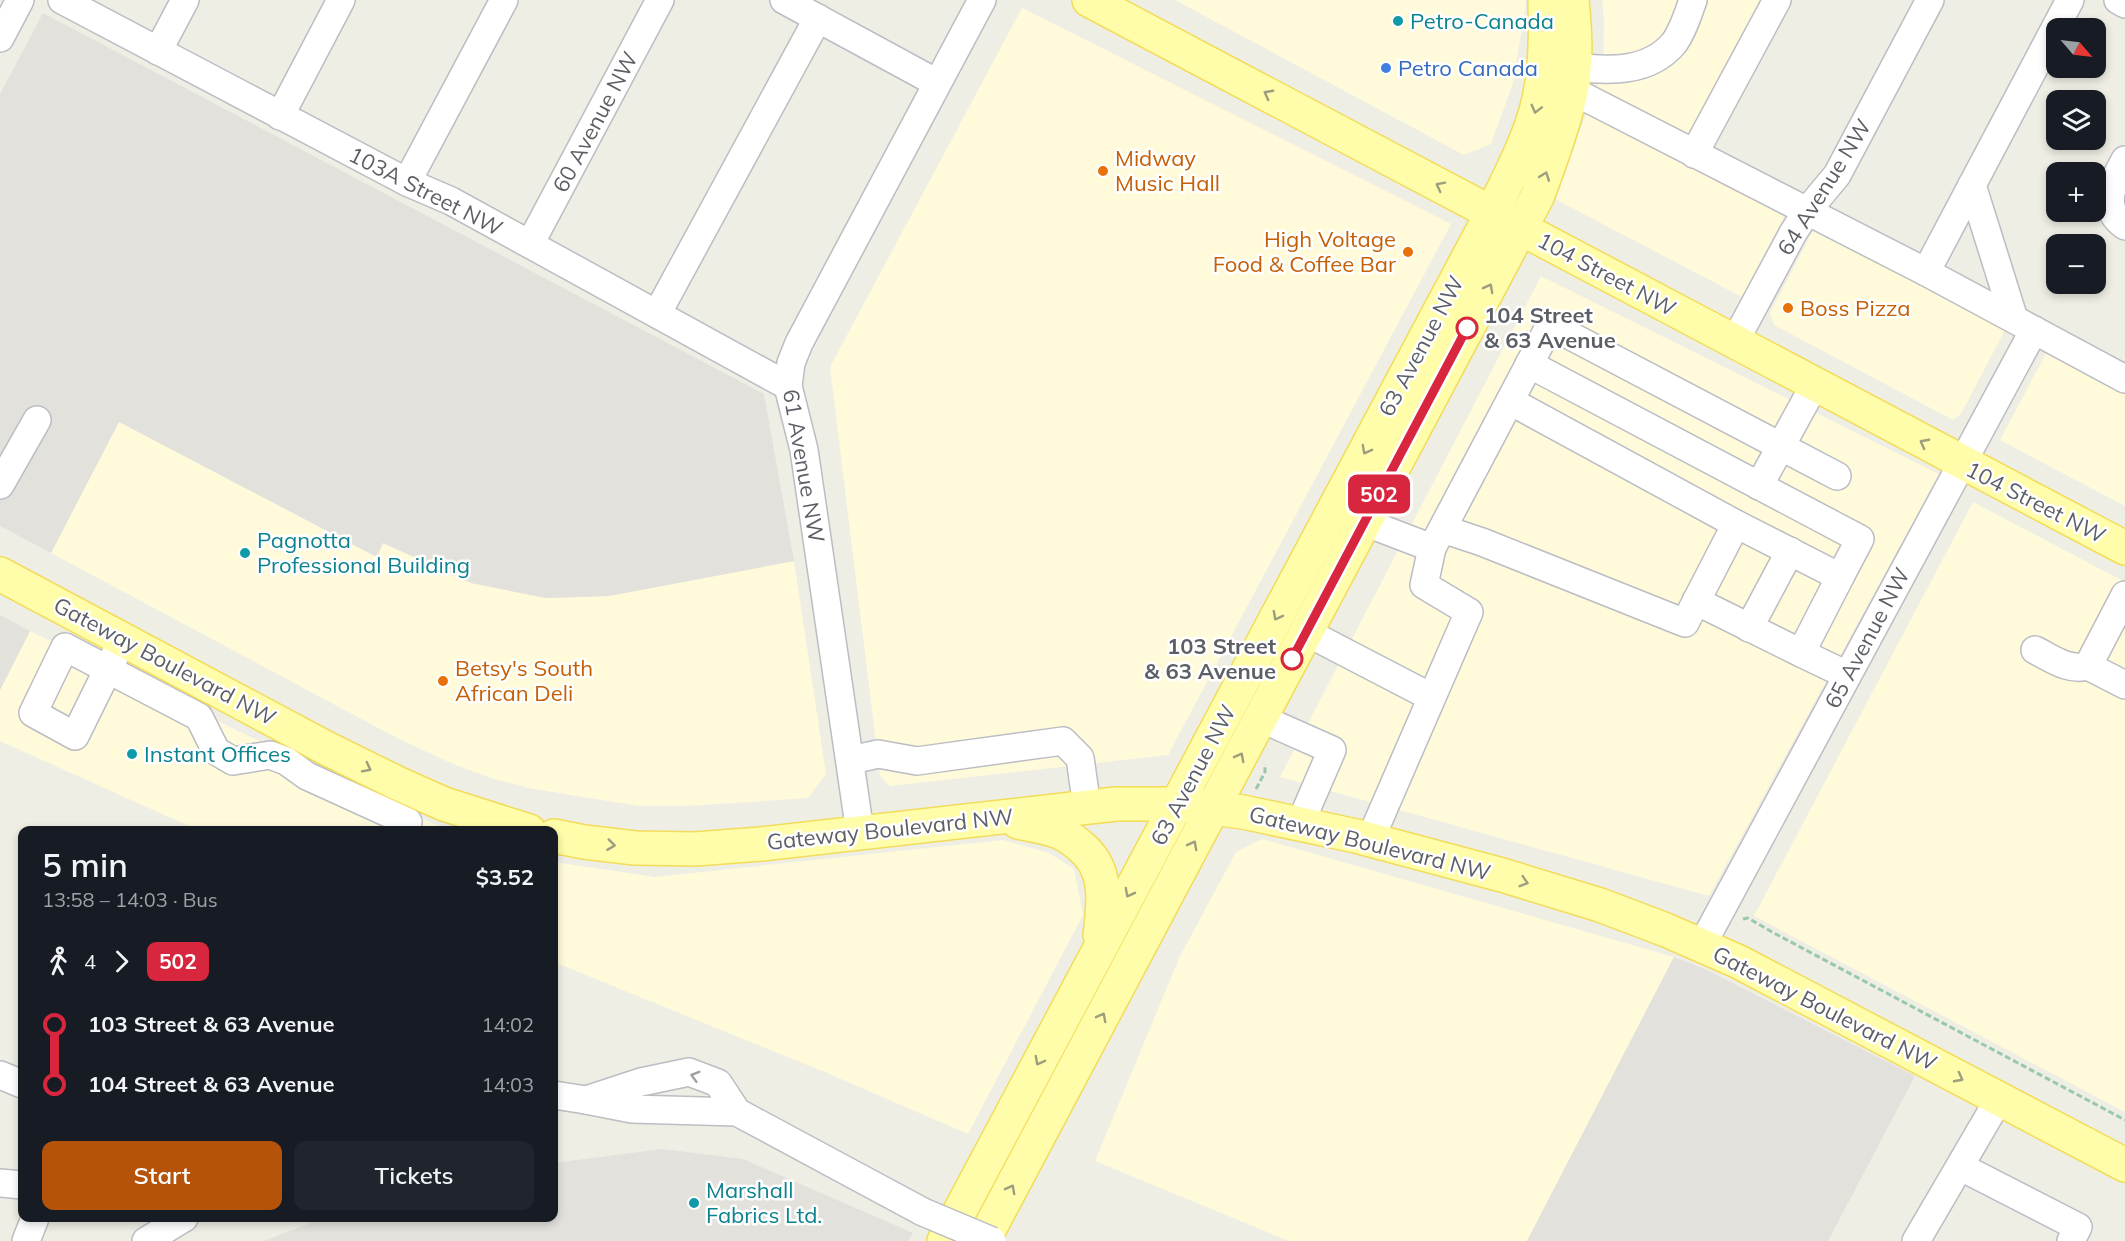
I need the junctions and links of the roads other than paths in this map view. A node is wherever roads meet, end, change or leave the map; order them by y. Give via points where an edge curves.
1 (21, 0) edge
2 (62, 0) edge
3 (185, 0) edge
4 (341, 0) edge
5 (504, 0) edge
6 (660, 0) edge
7 (784, 0) edge
8 (982, 0) edge
9 (1089, 0) edge
10 (1545, 0) edge
11 (1572, 0) edge
12 (1693, 0) edge
13 (1777, 0) edge
14 (1930, 0) edge
15 (2070, 0) edge
16 (2118, 0) edge
17 (2125, 4) edge
18 (818, 18) junction
19 (0, 38) edge
20 (159, 51) junction
21 (1572, 78) junction
22 (937, 83) junction
23 (280, 116) junction
24 (1694, 154) junction
25 (2125, 160) edge
26 (407, 182) junction
27 (1972, 185) junction
28 (1807, 211) junction
29 (1492, 213) junction
30 (2118, 218) edge
31 (1520, 229) junction
32 (530, 244) junction
33 (1926, 272) junction
34 (657, 314) junction
35 (2024, 325) junction
36 (1735, 341) junction
37 (1529, 364) junction
38 (2125, 379) edge
39 (1815, 384) junction
40 (788, 386) junction
41 (1510, 401) junction
42 (37, 420) dead end
43 (1781, 446) junction
44 (1961, 463) junction
45 (1837, 476) dead end
46 (0, 485) edge
47 (1759, 486) junction
48 (1364, 522) junction
49 (1736, 524) junction
50 (1438, 538) junction
51 (2125, 548) edge
52 (1790, 551) junction
53 (0, 574) edge
54 (1840, 577) junction
55 (2125, 595) edge
56 (1696, 601) junction
57 (1749, 628) junction
58 (1306, 632) junction
59 (123, 639) junction
60 (2035, 650) dead end
61 (1801, 653) junction
62 (2088, 666) junction
63 (1847, 675) junction
64 (2125, 685) edge
65 (1431, 697) junction
66 (1260, 718) junction
67 (288, 747) junction
68 (851, 760) junction
69 (1177, 804) junction
70 (1087, 807) junction
71 (1212, 808) junction
72 (411, 815) edge
73 (999, 817) junction
74 (462, 821) edge
75 (1300, 824) junction
76 (496, 826) edge
77 (860, 832) junction
78 (558, 837) edge
79 (1370, 840) junction
80 (1702, 945) junction
81 (1098, 951) junction
82 (0, 1075) edge
83 (18, 1082) edge
84 (558, 1096) edge
85 (1999, 1099) junction
86 (586, 1100) junction
87 (737, 1112) junction
88 (2125, 1165) edge
89 (1961, 1167) junction
90 (0, 1182) edge
91 (18, 1184) edge
92 (34, 1222) edge
93 (177, 1222) edge
94 (26, 1241) edge
95 (146, 1241) edge
96 (944, 1241) edge
97 (983, 1241) edge
98 (992, 1241) edge
99 (1916, 1241) edge
100 (2071, 1241) edge

1 - 19 street
2 - 20 street, 103A Street NW
3 - 20 street
4 - 23 street
5 - 26 street
6 - 32 street, 60 Avenue NW
7 - 18 street
8 - 22 street, 61 Avenue NW
29 -> 9 main road, 104 Street NW
10 -> 29 main road, 63 Avenue NW via 1544,60 1537,109
11 - 21 main road, 63 Avenue NW
12 - 21 street via 1674,42 1656,59 1630,68 1594,69
13 - 24 street
14 - 28 street, 64 Avenue NW via 1837,175
15 - 27 street
16 - 17 street
18 - 22 street
18 - 34 street
20 - 23 street, 103A Street NW
21 - 24 street
31 -> 21 main road, 63 Avenue NW via 1537,197 1559,137
22 - 40 street, 61 Avenue NW via 799,343
23 - 26 street, 103A Street NW
24 - 28 street
25 - 30 street via 2112,183 2110,197
26 - 32 street, 103A Street NW
27 - 33 street
27 - 35 street
28 - 33 street
28 - 36 street, 64 Avenue NW
29 - 31 main road, 104 Street NW
29 -> 69 main road, 63 Avenue NW
31 - 36 main road, 104 Street NW
48 -> 31 main road, 63 Avenue NW
32 - 34 street, 103A Street NW
33 - 35 street
34 - 40 street, 103A Street NW
35 - 38 street
35 - 44 street, 65 Avenue NW
36 - 39 main road, 104 Street NW
37 - 41 street
37 - 43 street via 1550,325
37 - 47 street
39 - 43 street
44 -> 39 main road, 104 Street NW
40 - 68 street, 61 Avenue NW via 804,450
41 - 49 street
41 - 50 street
42 - 46 street
43 - 45 street
43 - 47 street
44 - 51 main road, 104 Street NW
44 - 63 street, 65 Avenue NW
47 - 54 street via 1860,539
48 - 50 street
48 - 58 main road, 63 Avenue NW
49 - 52 street
49 - 56 street
50 - 56 street via 1482,542 1685,623
50 - 65 street via 1424,585 1469,612
52 - 54 street
52 - 57 street
53 - 59 main road, Gateway Boulevard NW
54 - 61 street
55 - 62 street
56 - 57 street
57 - 61 street
58 - 65 street
58 - 66 main road, 63 Avenue NW
59 - 67 main road, Gateway Boulevard NW
59 - 67 street via 110,669 200,717 216,751 233,761 270,755
60 - 62 street via 2068,667
61 - 63 street
62 - 64 street
63 - 80 street, 65 Avenue NW
65 - 79 street
71 -> 66 main road, 63 Avenue NW
66 - 75 street via 1332,750
67 - 72 street via 307,776
67 -> 72 main road, Gateway Boulevard NW via 326,748
68 - 70 street via 878,754 917,761 1063,741 1080,758
68 - 77 street, 61 Avenue NW
69 - 70 main road, Gateway Boulevard NW
69 - 71 main road, Gateway Boulevard NW
69 -> 81 main road, 63 Avenue NW
70 - 73 main road, Gateway Boulevard NW
71 - 75 main road, Gateway Boulevard NW
97 -> 71 main road, 63 Avenue NW
72 - 74 main road, Gateway Boulevard NW
73 - 77 main road, Gateway Boulevard NW
73 - 81 main road via 1059,832 1095,861 1104,892
74 - 76 main road, Gateway Boulevard NW
75 - 79 main road, Gateway Boulevard NW
78 -> 77 main road, Gateway Boulevard NW via 635,848 696,849
79 -> 80 main road, Gateway Boulevard NW via 1600,905
80 -> 85 main road, Gateway Boulevard NW
81 -> 96 main road, 63 Avenue NW
82 - 83 street
84 - 86 street
85 - 88 main road, Gateway Boulevard NW
85 - 89 street
86 - 87 street via 632,1109
87 -> 86 street via 718,1083 689,1072
87 - 98 street, bridge via 923,1212
89 - 99 street
89 - 100 street via 2078,1227
90 - 91 street
92 - 94 street
93 - 95 street

